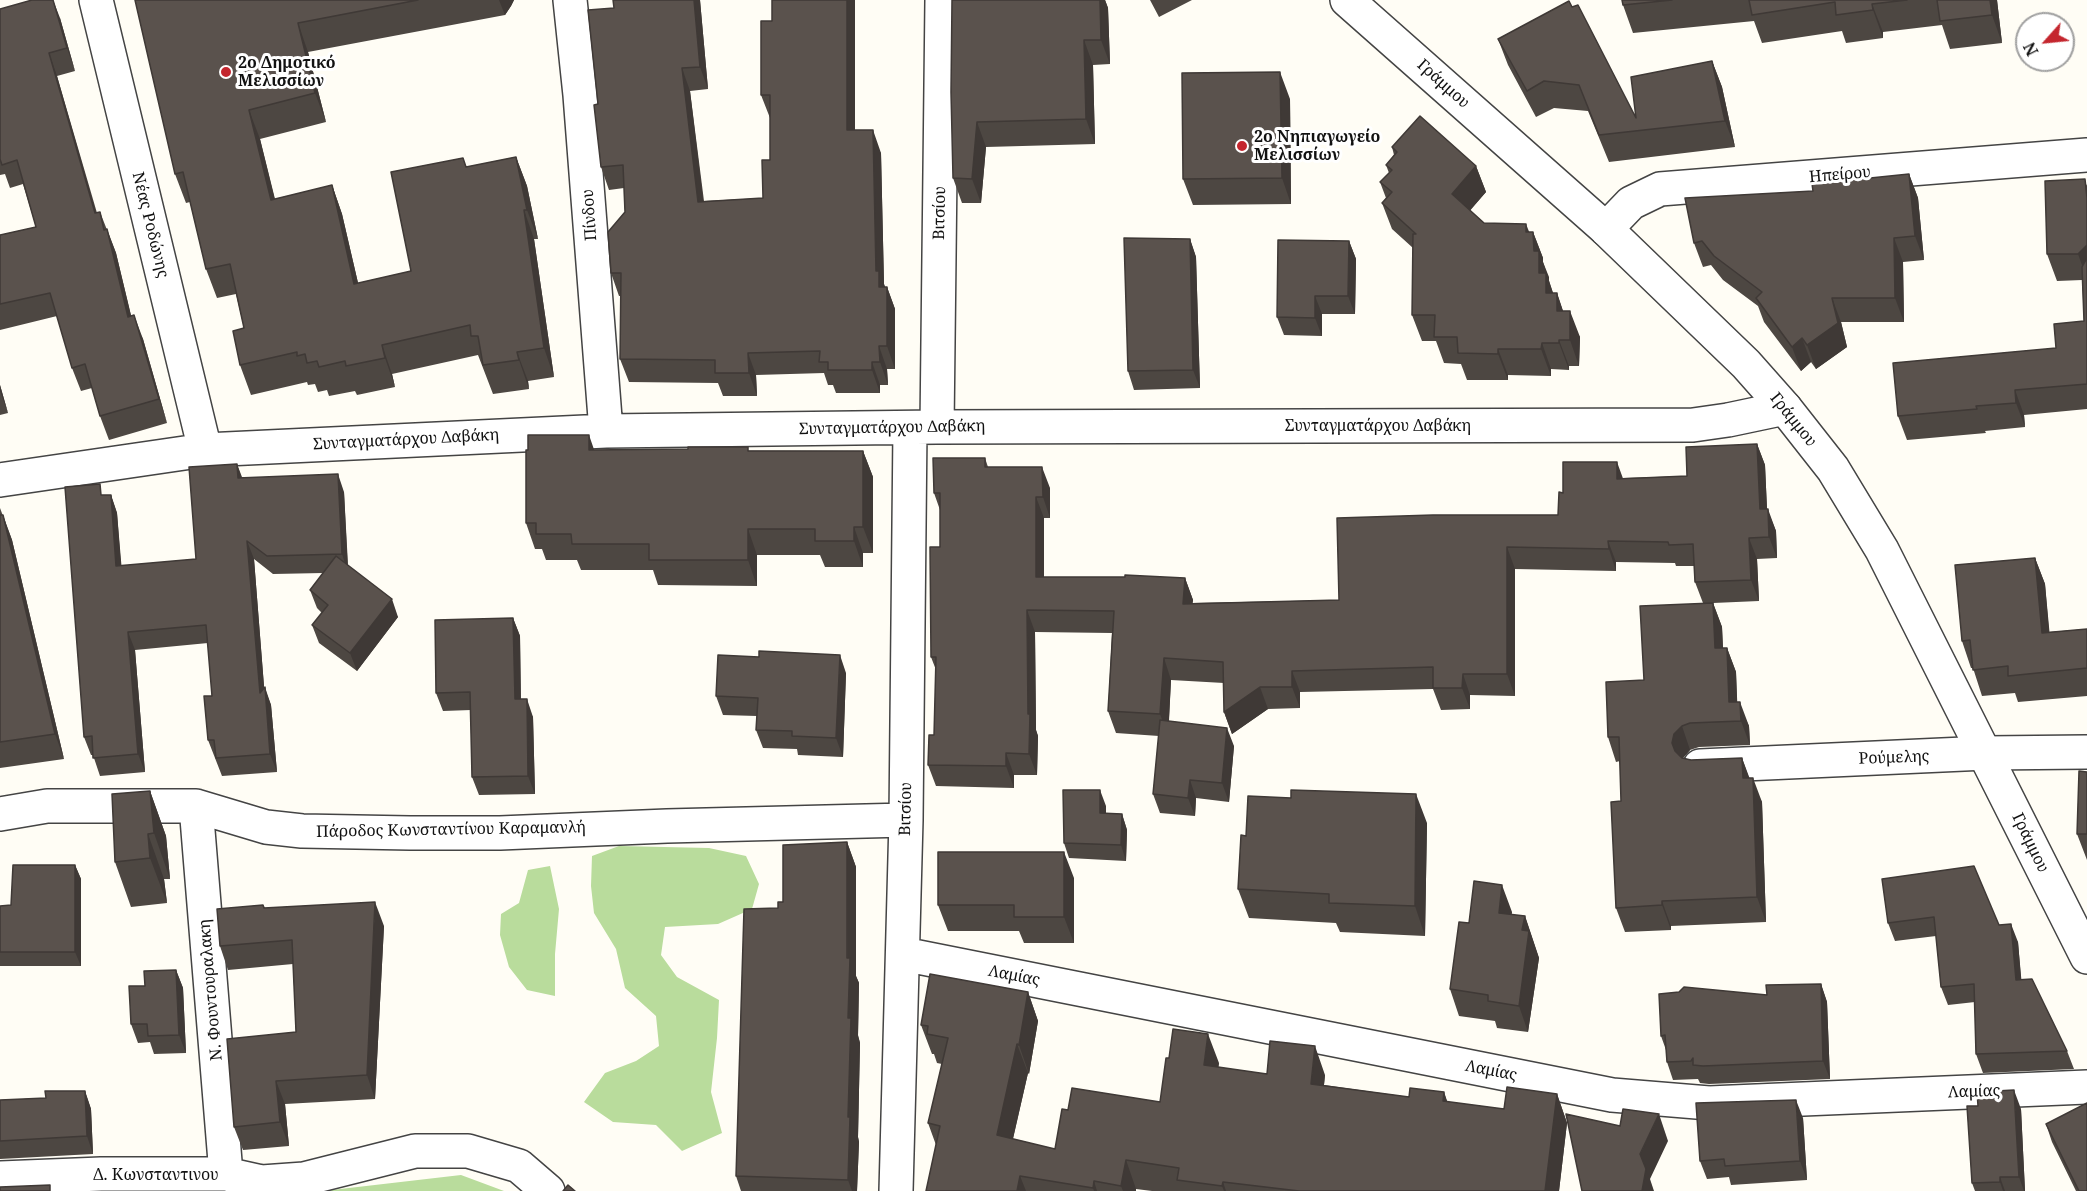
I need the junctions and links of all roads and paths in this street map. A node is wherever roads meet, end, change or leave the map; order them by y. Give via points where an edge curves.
1 (96, 0) edge
2 (570, 0) edge
3 (942, 0) edge
4 (1347, 0) edge
5 (2087, 155) edge
6 (1606, 229) junction
7 (1785, 408) junction
8 (923, 427) junction
9 (606, 431) junction
10 (205, 450) junction
11 (0, 480) edge
12 (2087, 752) edge
13 (1986, 753) junction
14 (1700, 766) edge
15 (196, 806) junction
16 (0, 814) edge
17 (906, 820) junction
18 (903, 954) junction
19 (2087, 957) edge
20 (2087, 1087) edge
21 (226, 1174) junction
22 (0, 1178) edge
23 (548, 1191) edge
24 (896, 1191) edge

1 - 10 street, Νέας Ροδώνης
2 - 9 street, Πίνδου
3 - 8 street, Βιτσίου
4 - 6 street, Γράμμου
5 - 6 street, Ηπείρου via 1660,189 1631,203
6 - 7 street, Γράμμου via 1746,364
7 - 8 street, Συνταγματάρχου Δαβάκη via 1693,425
7 - 13 street, Γράμμου via 1833,469 1882,550
8 - 9 street, Συνταγματάρχου Δαβάκη
8 - 17 street, Βιτσίου
9 - 10 street, Συνταγματάρχου Δαβάκη
10 - 11 street, Συνταγματάρχου Δαβάκη
12 - 13 street, Ρούμελης
13 - 14 street, Ρούμελης
13 - 19 street, Γράμμου
15 - 16 street, Πάροδος Κωνσταντίνου Καραμανλή via 48,806
15 - 17 street, Πάροδος Κωνσταντίνου Καραμανλή via 266,827 302,831 500,833
15 - 21 street, Ν. Φουντουραλακη
17 - 18 street, Βιτσίου
18 - 20 street, Λαμίας via 1612,1095 1709,1103
18 - 24 street, Βιτσίου
21 - 22 street, Δ. Κωνσταντινου
21 - 23 street, Δ. Κωνσταντινου via 262,1182 304,1179 415,1151 468,1151 519,1166

